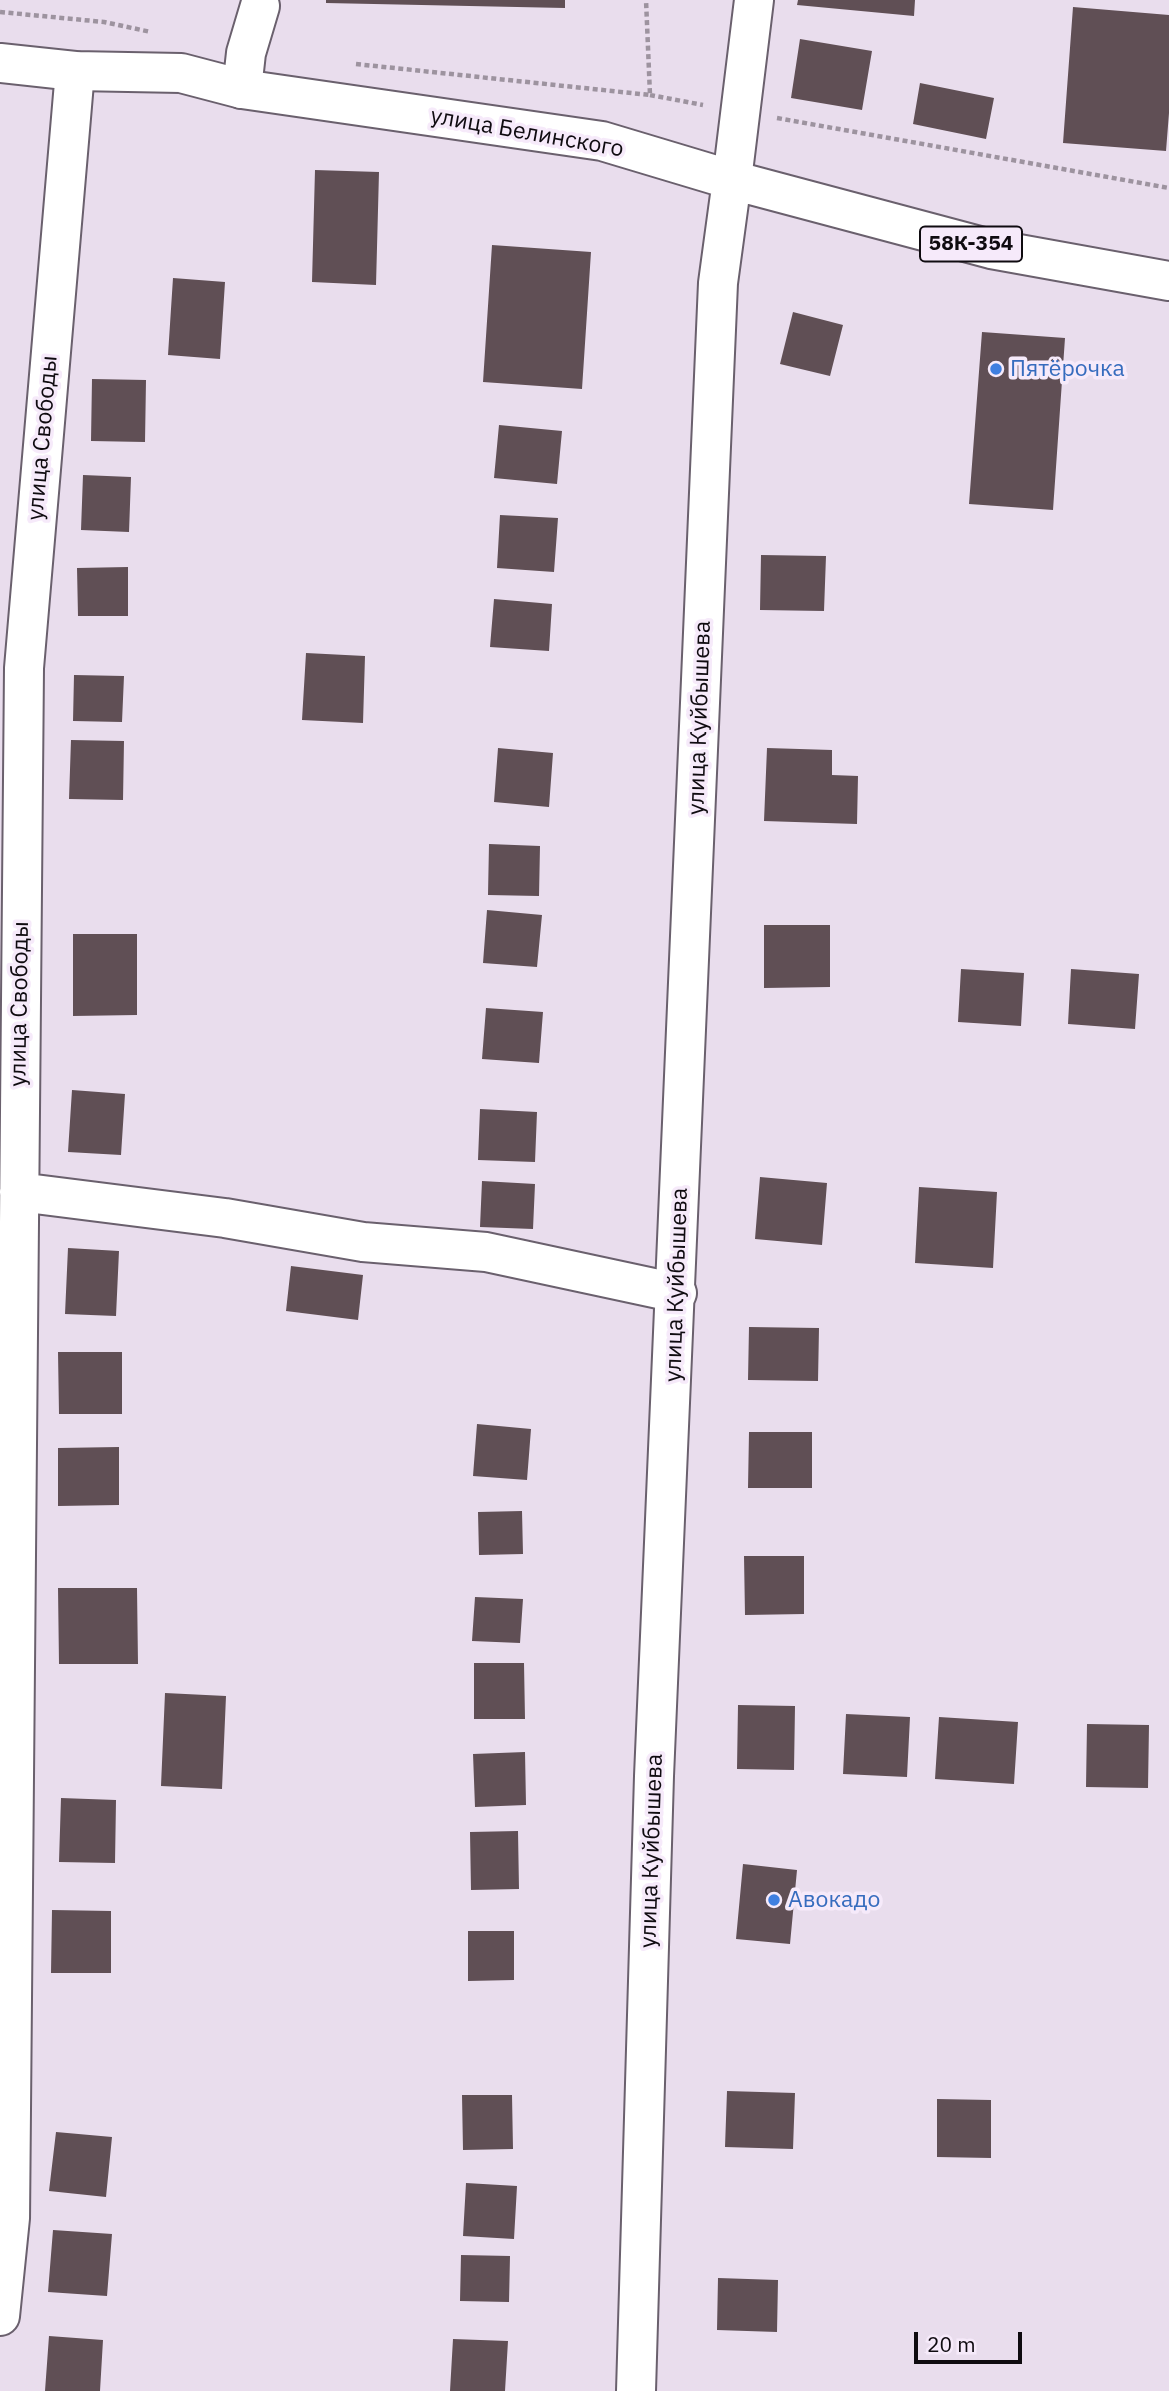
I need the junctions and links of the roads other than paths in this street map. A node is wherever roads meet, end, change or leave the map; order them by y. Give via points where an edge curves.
1 (754, 0) edge
2 (260, 6) dead end
3 (0, 63) edge
4 (75, 71) junction
5 (242, 89) junction
6 (732, 180) junction
7 (1169, 281) edge
8 (19, 1192) junction
9 (677, 1293) junction
10 (0, 2316) edge
11 (636, 2391) edge

1 - 6 main road, улица Куйбышева
2 - 5 main road via 246,53
3 - 4 main road, улица Белинского
4 - 5 main road, улица Белинского via 181,73
4 - 8 main road, улица Свободы via 24,668
5 - 6 main road, улица Белинского via 603,141
6 - 7 main road, улица Белинского / 58К-354 via 991,249
6 - 9 main road, улица Куйбышева via 718,297
8 - 9 main road via 225,1218 363,1242 486,1252
8 - 10 main road, улица Свободы via 10,2218
9 - 11 main road, улица Куйбышева via 654,1790

